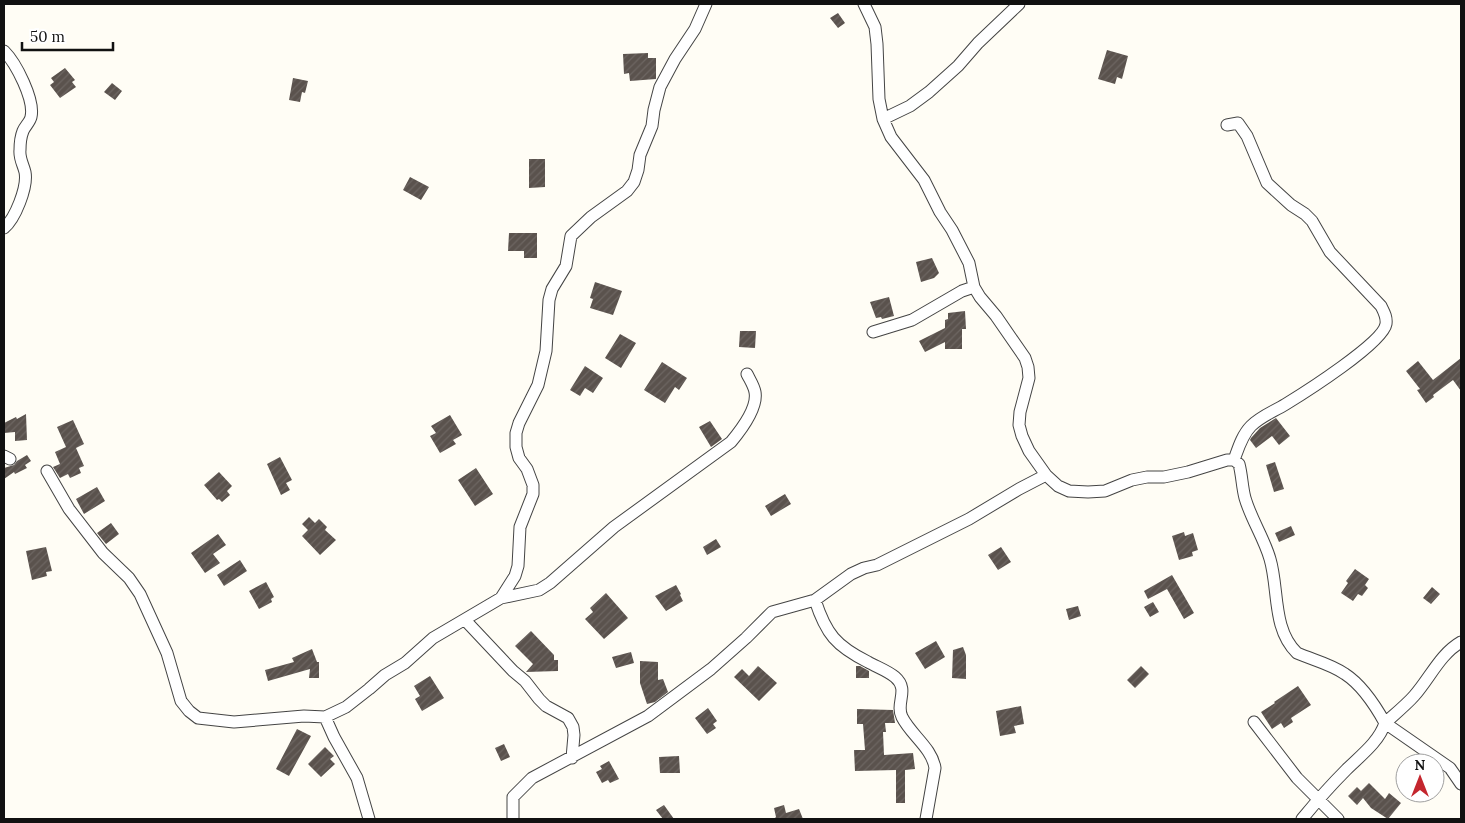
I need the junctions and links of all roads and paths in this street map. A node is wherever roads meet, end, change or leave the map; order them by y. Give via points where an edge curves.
1 (706, 4) edge
2 (864, 4) edge
3 (1019, 4) edge
4 (4, 51) edge
5 (883, 119) junction
6 (1228, 125) dead end
7 (4, 228) edge
8 (974, 286) junction
9 (873, 332) dead end
10 (747, 374) dead end
11 (1234, 460) junction
12 (47, 471) dead end
13 (1046, 475) junction
14 (501, 598) junction
15 (815, 600) junction
16 (465, 620) junction
17 (1461, 642) edge
18 (325, 717) junction
19 (1254, 722) dead end
20 (1385, 723) junction
21 (572, 758) junction
22 (1461, 784) edge
23 (1318, 799) junction
24 (369, 819) edge
25 (514, 819) edge
26 (926, 819) edge
27 (1302, 819) edge
28 (1338, 819) edge

1 - 14 street via 660,87 652,126 634,182 571,236 566,266 552,289 546,351 540,376 516,433 519,458 527,469 533,494 520,526 515,576
2 - 5 street via 875,27
3 - 5 street via 929,92
4 - 7 street via 19,72 32,110 20,150 26,184
5 - 8 street via 891,137 924,180 952,230 969,263
6 - 11 street via 1238,123 1267,183 1312,221 1330,252 1386,314 1386,324 1379,336 1329,376 1264,415 1249,428
8 - 9 street via 912,320
8 - 13 street via 1028,367 1029,378 1019,425 1029,450
10 - 14 street via 755,394 752,407 745,425 731,442 614,526 550,583 533,592
11 - 13 street via 1172,476 1132,480 1105,491 1069,491
11 - 20 street via 1239,464 1244,496 1270,558 1275,600 1291,647 1345,674 1376,707
12 - 18 street via 103,553 129,578 140,594 167,653 181,701 189,711 198,718 234,722
13 - 15 street via 969,519 851,574
14 - 16 street
15 - 21 street via 772,612 724,658 648,716
15 - 26 street via 821,620 845,650 895,677 901,684 901,715 934,760
16 - 18 street via 434,638 346,706
16 - 21 street via 546,706 568,718 574,735
17 - 20 street via 1448,652 1414,696
18 - 24 street via 357,778
19 - 23 street via 1297,778
20 - 22 street via 1450,768
20 - 23 street via 1372,745
21 - 25 street via 532,778 521,788 513,798
23 - 27 street
23 - 28 street

